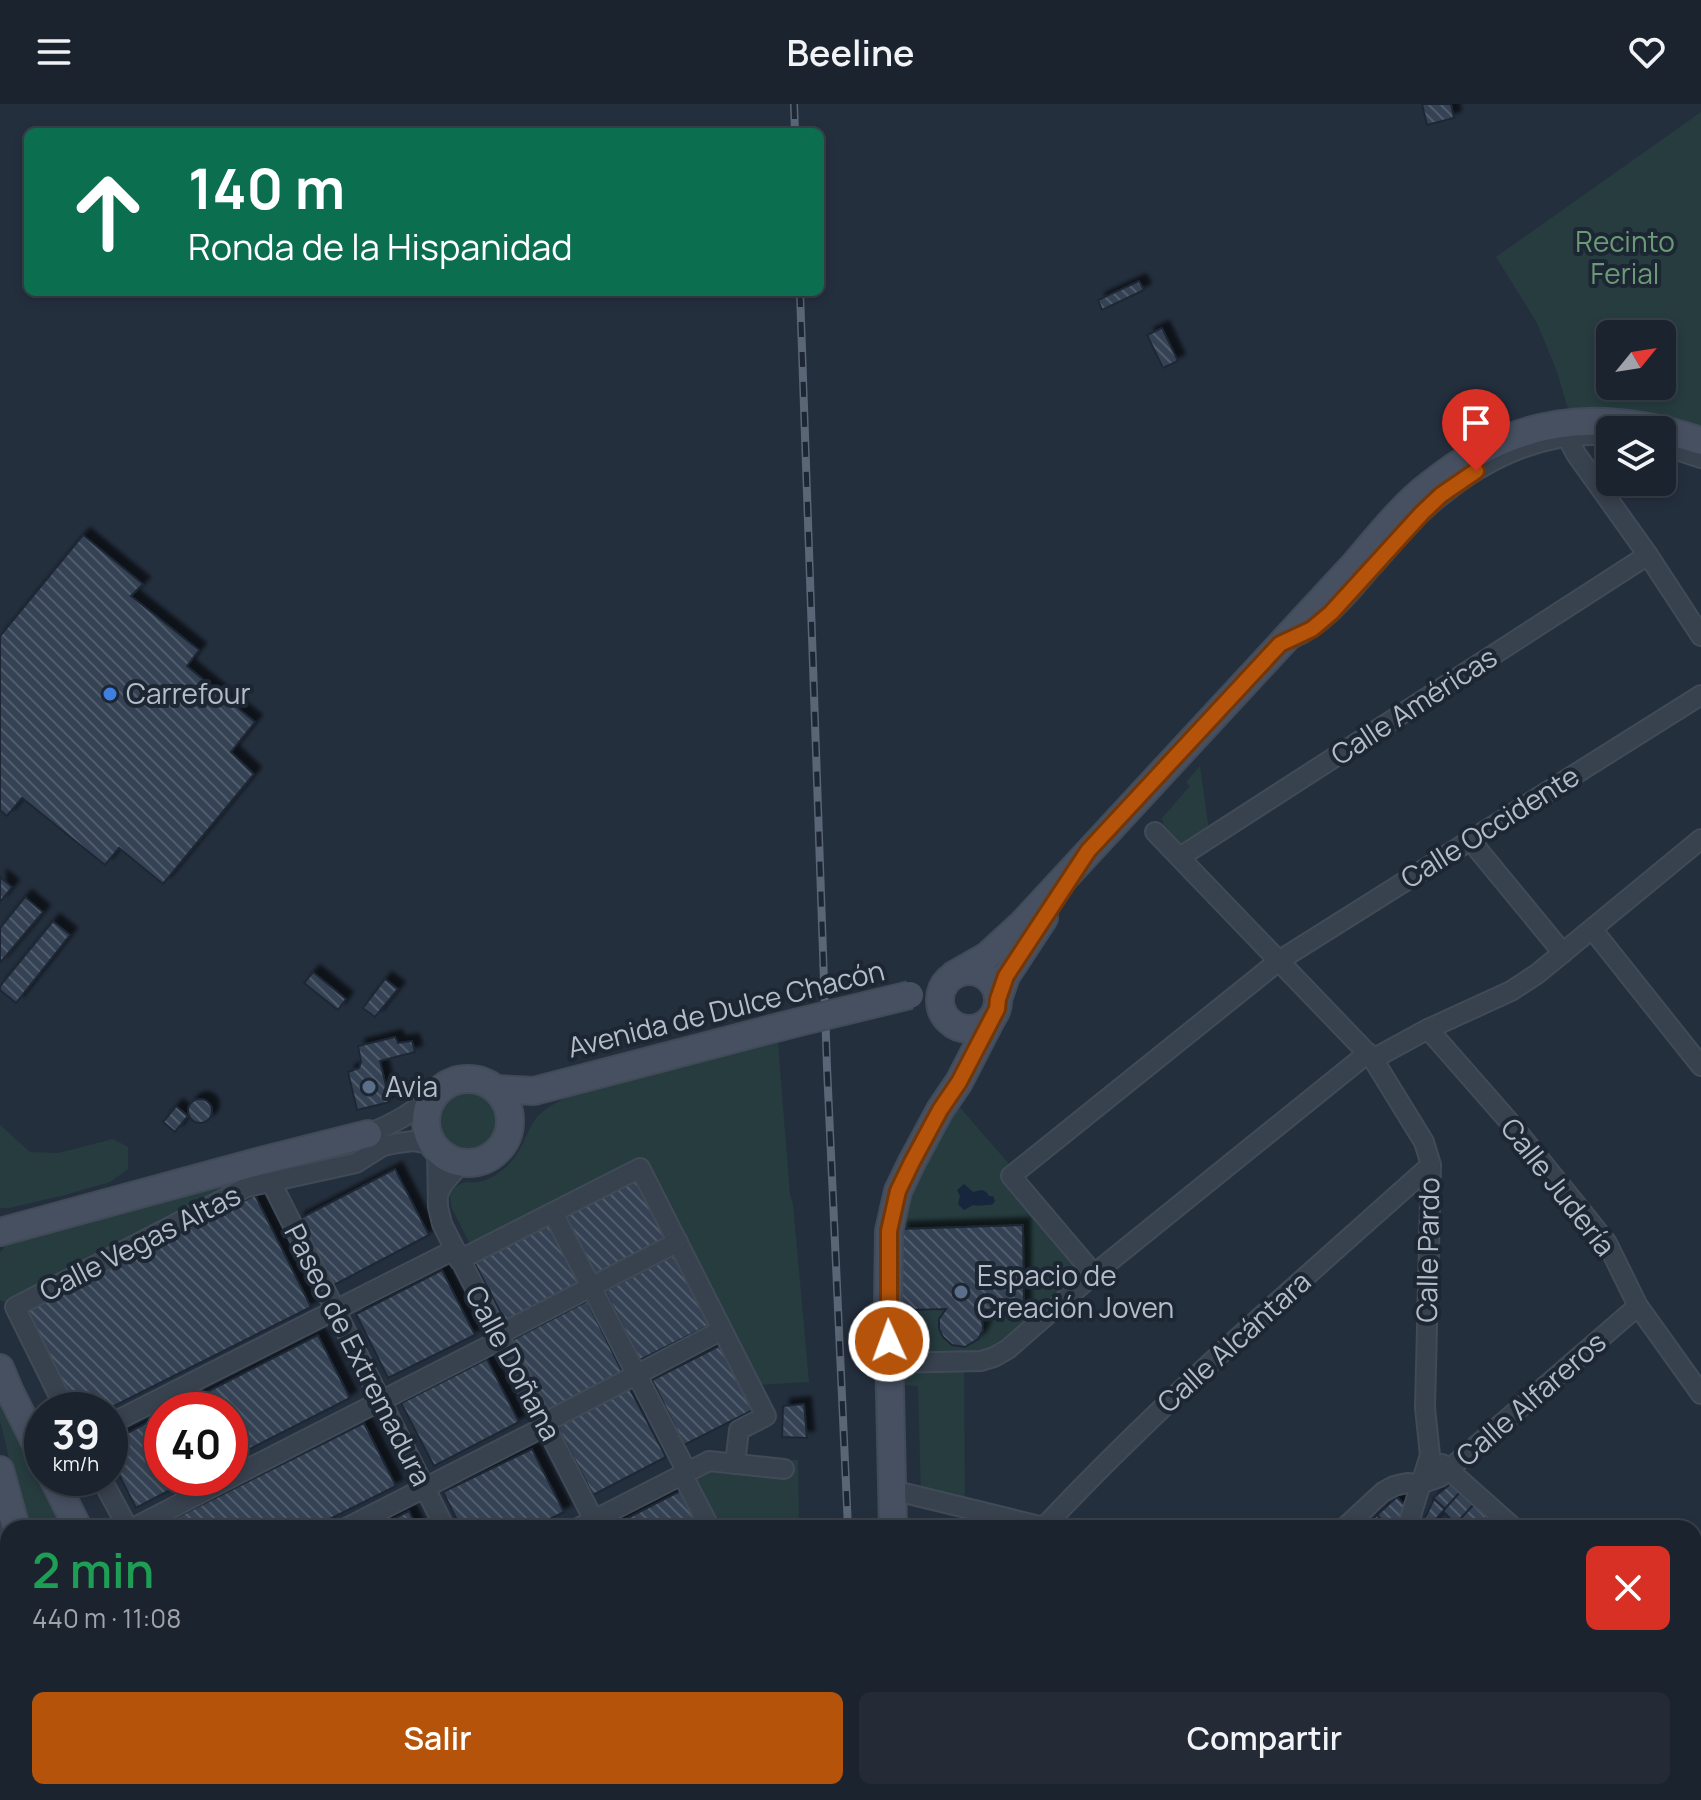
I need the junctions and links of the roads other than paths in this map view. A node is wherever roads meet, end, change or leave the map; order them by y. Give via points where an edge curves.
1 (1596, 434) edge
2 (1567, 437) junction
3 (1701, 441) edge
4 (1676, 450) edge
5 (1701, 458) edge
6 (1648, 555) junction
7 (1701, 636) edge
8 (1280, 644) junction
9 (1701, 695) edge
10 (1155, 832) dead end
11 (1701, 839) edge
12 (1470, 840) junction
13 (1088, 851) junction
14 (1180, 857) junction
15 (1592, 929) junction
16 (1563, 953) junction
17 (1280, 960) junction
18 (950, 978) junction
19 (910, 995) junction
20 (995, 1009) junction
21 (946, 1017) junction
22 (1428, 1029) junction
23 (1371, 1056) junction
24 (1701, 1066) edge
25 (558, 1085) junction
26 (495, 1089) junction
27 (436, 1094) junction
28 (940, 1110) junction
29 (510, 1124) junction
30 (368, 1134) junction
31 (434, 1143) junction
32 (462, 1162) junction
33 (1431, 1165) junction
34 (266, 1175) junction
35 (438, 1194) junction
36 (553, 1213) junction
37 (27, 1225) junction
38 (0, 1232) edge
39 (678, 1242) junction
40 (0, 1253) edge
41 (457, 1255) junction
42 (1094, 1274) junction
43 (591, 1287) junction
44 (1638, 1306) junction
45 (335, 1310) junction
46 (722, 1330) junction
47 (499, 1337) junction
48 (889, 1363) junction
49 (0, 1368) edge
50 (637, 1375) junction
51 (1699, 1388) edge
52 (57, 1392) edge
53 (379, 1401) junction
54 (128, 1415) edge
55 (24, 1420) edge
56 (545, 1424) junction
57 (1430, 1455) junction
58 (735, 1464) junction
59 (248, 1469) edge
60 (784, 1469) dead end
61 (0, 1470) edge
62 (1450, 1470) junction
63 (685, 1473) junction
64 (1420, 1484) junction
65 (424, 1488) junction
66 (892, 1490) junction
67 (62, 1496) edge
68 (111, 1496) edge
69 (194, 1496) edge
70 (14, 1520) edge
71 (74, 1520) edge
72 (125, 1520) edge
73 (146, 1520) edge
74 (362, 1520) edge
75 (441, 1520) edge
76 (588, 1520) edge
77 (599, 1520) edge
78 (706, 1520) edge
79 (893, 1520) edge
80 (1014, 1520) edge
81 (1054, 1520) edge
82 (1353, 1520) edge
83 (1409, 1520) edge
84 (1505, 1520) edge

1 - 2 street
2 - 6 street
2 - 8 street via 1508,454 1441,495 1331,613
3 - 8 street via 1632,423 1596,421 1559,423 1491,445 1429,485
4 - 5 street
6 - 7 street
6 - 14 street, Calle Américas
8 - 13 street
9 - 12 street, Calle Occidente
10 - 14 street, Calle Pardo
11 - 15 street
12 - 16 street
12 - 17 street, Calle Occidente
13 - 18 street, Avenida de Dulce Chacón via 1022,924 987,956
13 - 20 street via 1006,976
14 - 17 street, Calle Pardo
15 - 16 street
15 - 24 street
16 - 22 street via 1511,991
17 - 23 street, Calle Pardo
17 - 42 street, Calle Occidente via 1011,1176
18 - 19 street, Avenida de Dulce Chacón
18 - 20 street via 973,971 983,975 996,989
18 - 21 street via 940,996
19 - 21 street, Avenida de Dulce Chacón
19 - 25 street, Avenida de Dulce Chacón, bridge
20 - 21 street via 976,1029 957,1027
20 - 28 street
21 - 28 street via 956,1050
22 - 23 street
22 - 44 street, Calle Judería via 1607,1243
23 - 33 street, Calle Pardo via 1424,1142
23 - 42 street
25 - 26 street, Avenida de Dulce Chacón via 534,1091
25 - 29 street, Avenida de Dulce Chacón
26 - 27 street via 484,1082 458,1080
26 - 29 street via 504,1098
27 - 30 street via 393,1125
27 - 31 street via 426,1118
28 - 48 street via 898,1191 889,1231
29 - 32 street via 501,1148 491,1156
30 - 31 street via 417,1133
30 - 34 street
31 - 32 street
31 - 34 street, Calle Vegas Altas via 398,1143 356,1163
31 - 35 street, Calle Doñana
32 - 35 street
33 - 57 street, Calle Pardo via 1425,1408
33 - 81 street, Calle Alcántara via 1133,1436
34 - 37 street
34 - 45 street, Paseo de Extremadura
34 - 52 street, Calle Vegas Altas via 15,1307
35 - 41 street, Calle Doñana via 442,1224
36 - 39 street via 640,1168
36 - 41 street
36 - 43 street
37 - 38 street
37 - 40 street
39 - 43 street
39 - 46 street
41 - 45 street
41 - 47 street, Calle Doñana
42 - 48 street via 994,1357
43 - 47 street
43 - 50 street
44 - 51 street, Calle Judería
44 - 62 street, Calle Alfareros
45 - 53 street, Paseo de Extremadura
45 - 54 street
46 - 50 street
46 - 58 street via 766,1416 739,1430
47 - 53 street
47 - 56 street, Calle Doñana
48 - 66 street
49 - 55 street
50 - 56 street
50 - 63 street
53 - 59 street
53 - 65 street, Paseo de Extremadura
56 - 65 street
56 - 76 street, Calle Doñana
57 - 62 street
57 - 64 street, Calle Pardo
58 - 60 street
58 - 63 street via 709,1461
61 - 70 street
62 - 64 street, Calle Alfareros
62 - 84 street
63 - 77 street
63 - 78 street
64 - 82 street, Calle Alfareros via 1394,1486
64 - 83 street, Calle Pardo
65 - 74 street
65 - 75 street, Paseo de Extremadura
66 - 79 street
66 - 80 street
67 - 71 street
68 - 72 street
69 - 73 street

